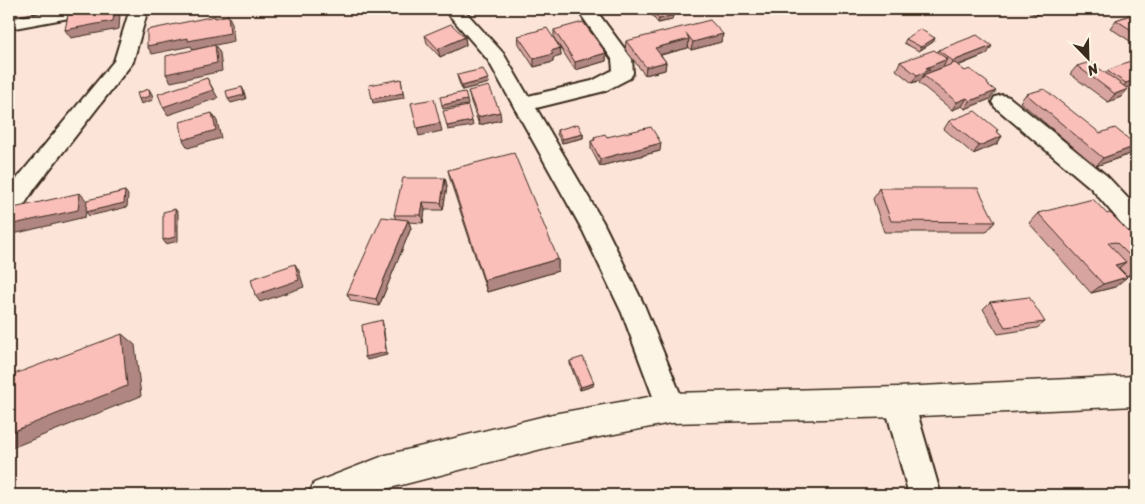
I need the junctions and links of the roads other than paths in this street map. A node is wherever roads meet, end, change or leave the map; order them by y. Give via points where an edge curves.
1 (91, 9) edge
2 (139, 9) edge
3 (453, 9) edge
4 (586, 9) edge
5 (9, 24) edge
6 (1002, 102) dead end
7 (523, 104) junction
8 (9, 210) edge
9 (1136, 222) edge
10 (1136, 391) edge
11 (898, 402) junction
12 (672, 408) junction
13 (326, 495) edge
14 (925, 495) edge

1 - 5 street
2 - 8 street via 123,62 27,182
3 - 7 street via 496,57
4 - 7 street via 622,59 623,74 598,86
6 - 9 street via 1099,182
7 - 12 street via 594,229 635,313
10 - 11 street
11 - 12 street
11 - 14 street
12 - 13 street via 544,432 386,472

